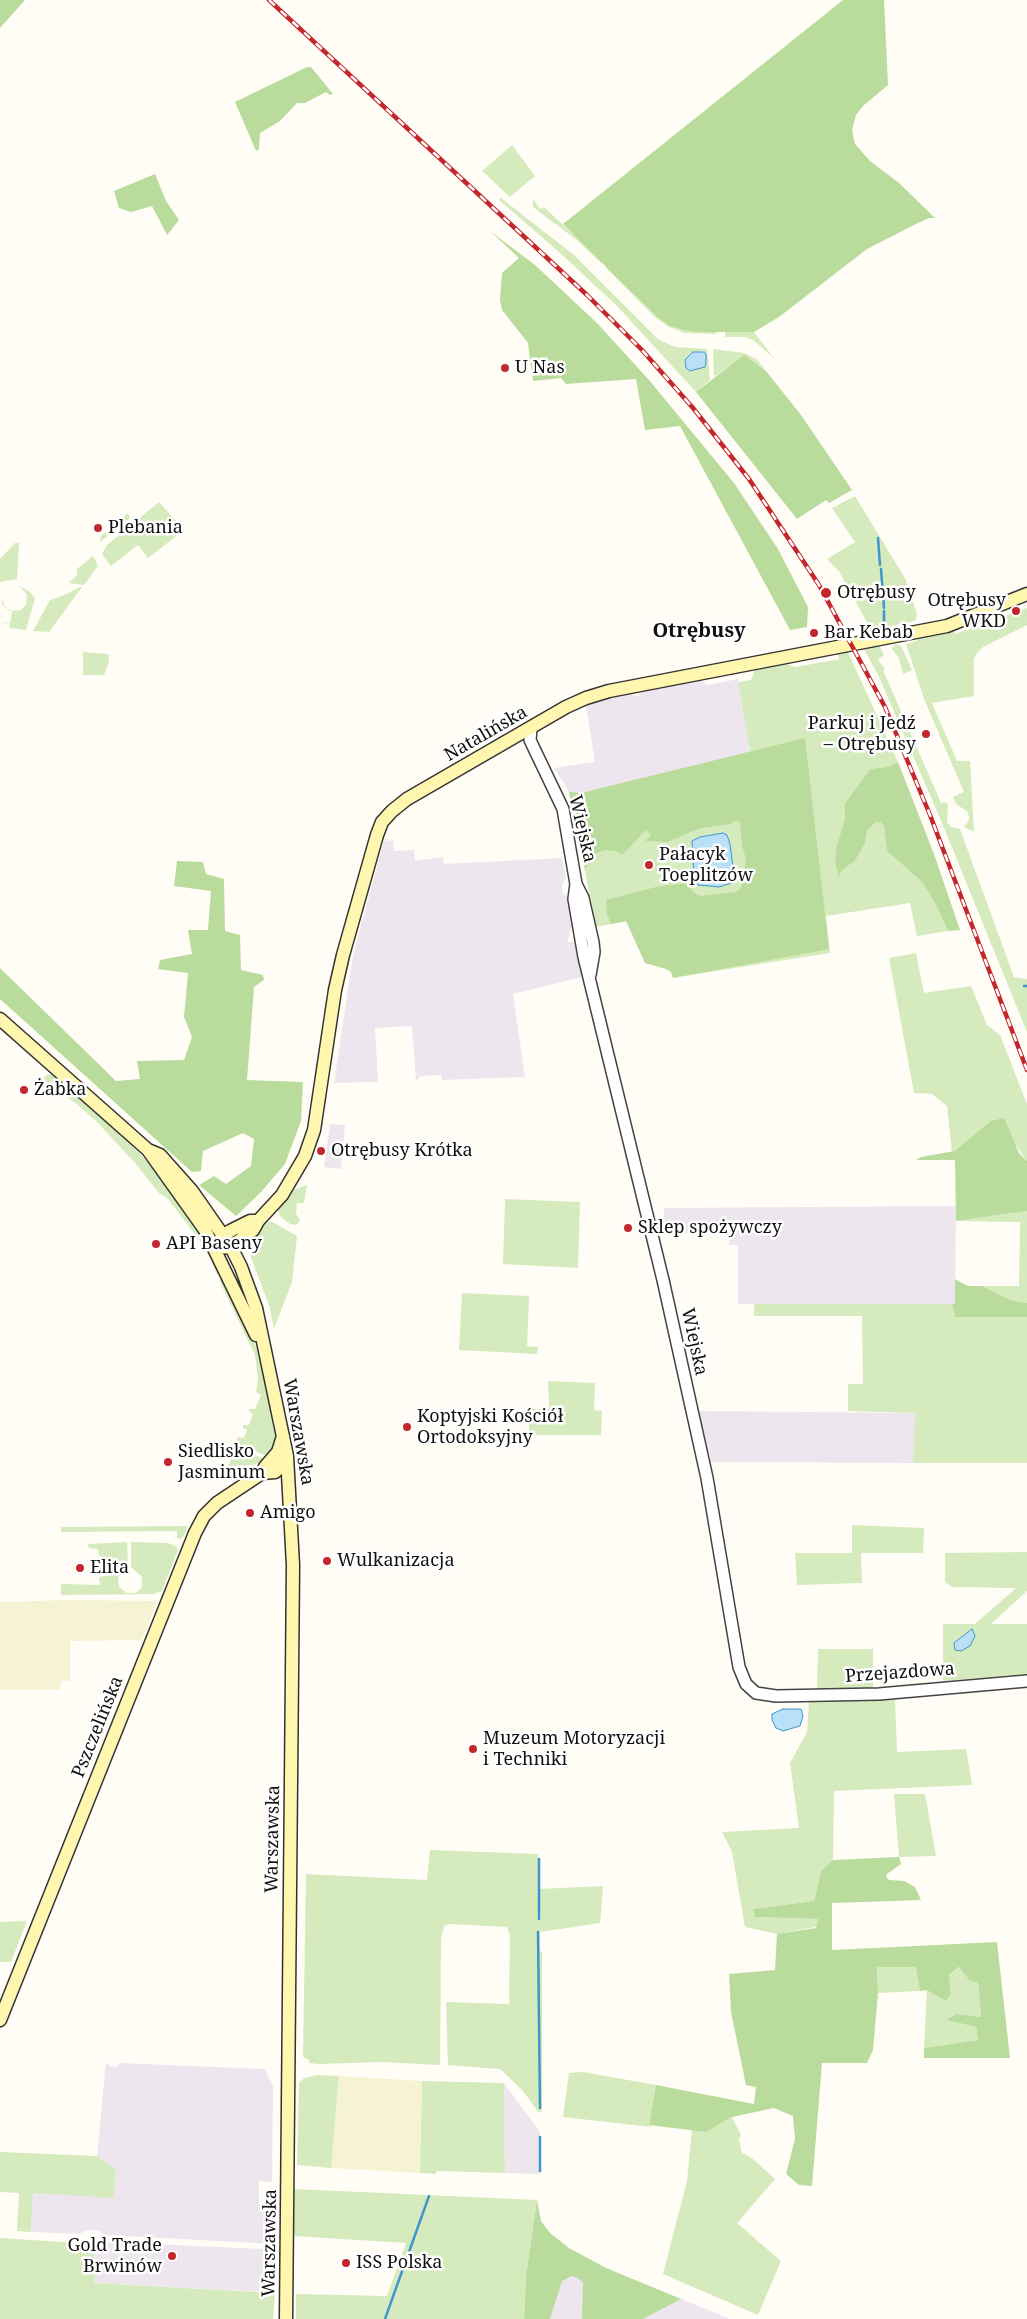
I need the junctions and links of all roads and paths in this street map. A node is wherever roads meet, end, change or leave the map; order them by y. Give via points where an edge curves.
1 (1027, 594) edge
2 (531, 728) junction
3 (0, 1020) edge
4 (148, 1150) junction
5 (258, 1221) junction
6 (223, 1235) junction
7 (231, 1247) junction
8 (216, 1248) junction
9 (267, 1361) junction
10 (284, 1431) junction
11 (287, 1456) junction
12 (275, 1472) junction
13 (262, 1473) junction
14 (290, 1484) junction
15 (1027, 1681) edge
16 (776, 1696) joint
17 (0, 2020) edge
18 (286, 2319) edge

1 - 2 main road, Natalińska via 947,626 609,691 566,707
2 - 5 main road, Natalińska via 407,799 382,822 335,990 314,1130 296,1175
2 - 16 street, Wiejska via 530,738 563,808 584,956 707,1478 740,1672 752,1690
3 - 4 main road, Warszawska
4 - 6 main road, Warszawska via 160,1155 171,1166
4 - 8 main road, Warszawska via 192,1209
5 - 6 main road, Natalińska via 250,1221
5 - 7 main road, Natalińska via 253,1230
6 - 7 main road, Warszawska
6 - 8 main road
7 - 8 main road
7 - 9 main road, Warszawska via 252,1296
8 - 9 main road, Warszawska
9 - 10 main road, Warszawska
10 - 11 main road, Warszawska
10 - 13 main road, Pszczelińska via 278,1452
11 - 12 main road
11 - 14 main road, Warszawska
12 - 13 main road, Pszczelińska
12 - 14 main road
13 - 17 main road, Pszczelińska via 217,1503 204,1516 195,1533
14 - 18 main road, Warszawska via 293,1575
15 - 16 street, Przejazdowa via 879,1694

